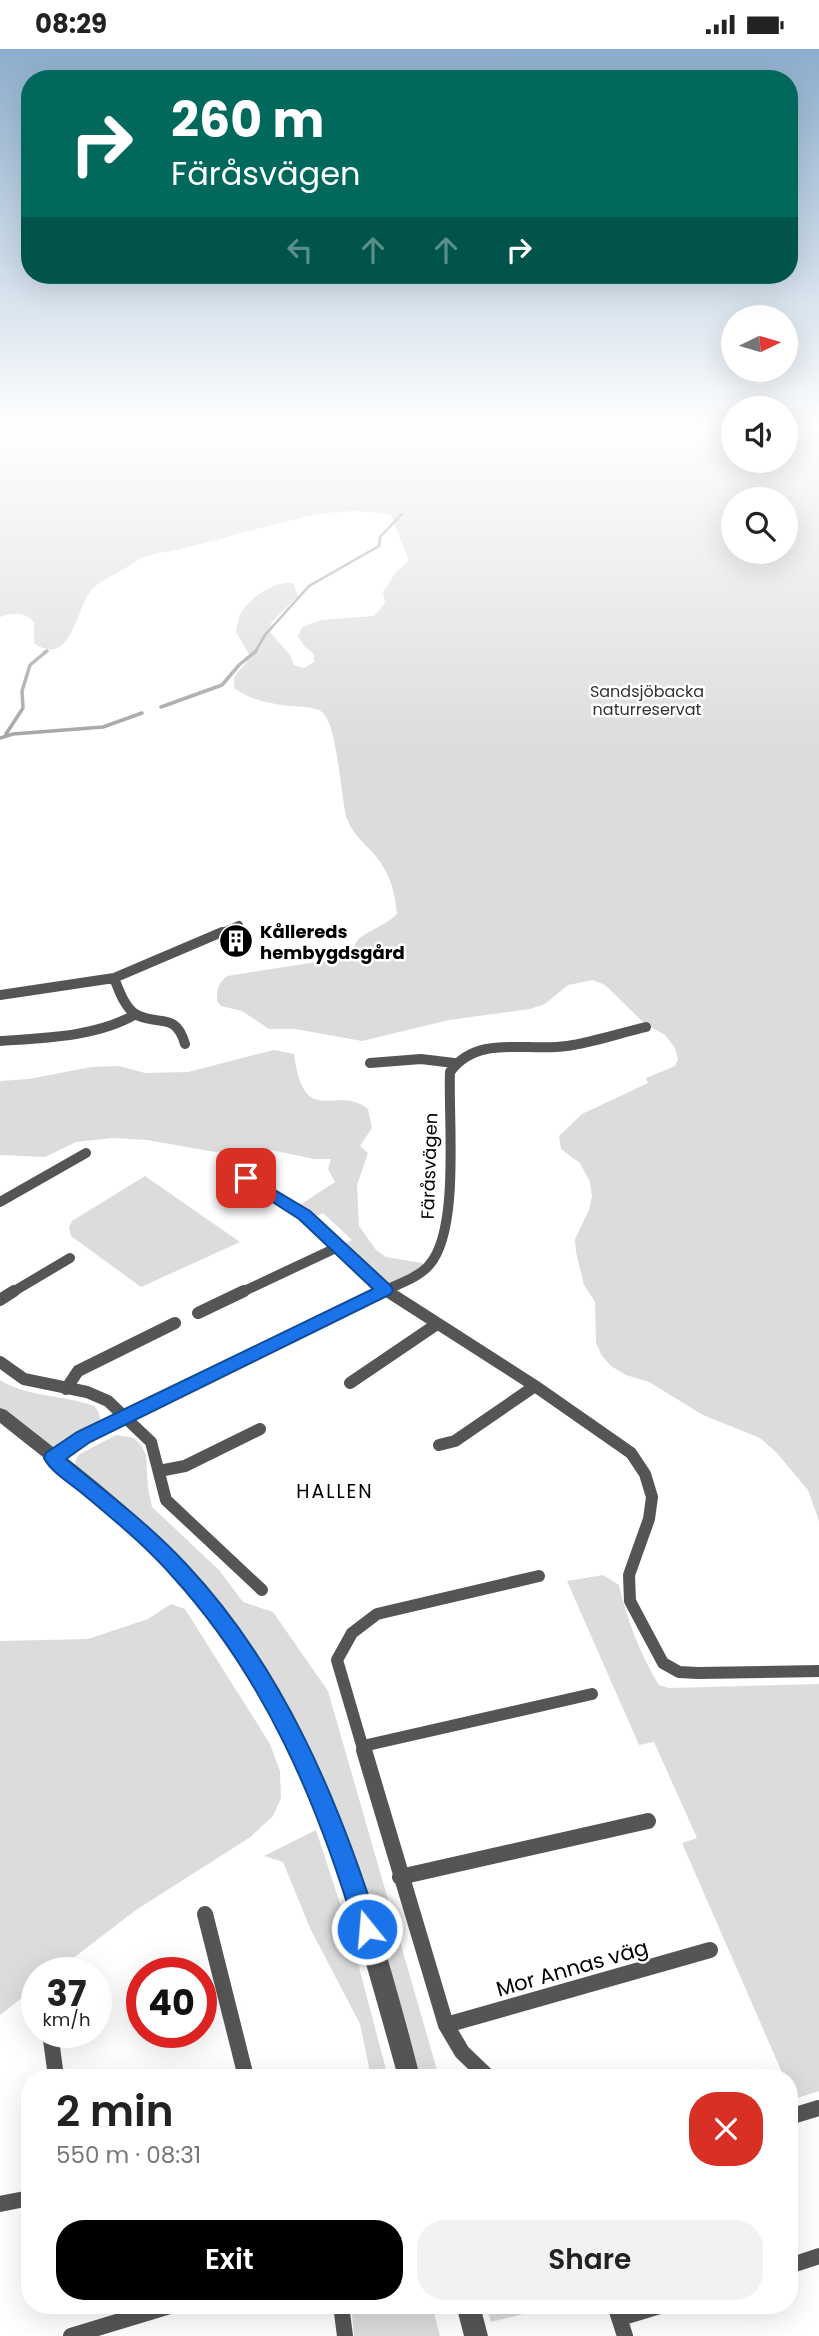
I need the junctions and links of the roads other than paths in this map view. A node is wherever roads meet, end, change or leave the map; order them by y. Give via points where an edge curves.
1 (239, 925) dead end
2 (114, 978) junction
3 (0, 995) edge
4 (136, 1014) junction
5 (646, 1027) dead end
6 (0, 1041) edge
7 (185, 1044) dead end
8 (370, 1063) dead end
9 (454, 1063) junction
10 (86, 1153) dead end
11 (225, 1164) dead end
12 (0, 1202) edge
13 (338, 1247) junction
14 (70, 1258) dead end
15 (385, 1290) junction
16 (0, 1300) edge
17 (198, 1313) dead end
18 (175, 1323) dead end
19 (437, 1324) junction
20 (0, 1362) edge
21 (350, 1383) dead end
22 (536, 1385) junction
23 (66, 1389) junction
24 (0, 1414) edge
25 (125, 1417) junction
26 (260, 1429) dead end
27 (439, 1444) dead end
28 (53, 1458) junction
29 (159, 1471) junction
30 (539, 1576) dead end
31 (262, 1590) dead end
32 (819, 1671) edge
33 (592, 1694) dead end
34 (363, 1746) junction
35 (648, 1821) dead end
36 (400, 1877) junction
37 (205, 1914) dead end
38 (710, 1950) dead end
39 (446, 2025) junction
40 (52, 2048) edge
41 (54, 2069) edge
42 (244, 2069) edge
43 (407, 2069) edge
44 (479, 2069) edge
45 (819, 2108) edge
46 (798, 2114) edge
47 (21, 2200) edge
48 (0, 2204) edge
49 (819, 2256) edge
50 (798, 2263) edge
51 (143, 2314) edge
52 (342, 2314) edge
53 (470, 2314) edge
54 (637, 2314) edge
55 (620, 2320) edge
56 (71, 2336) edge
57 (345, 2336) edge
58 (476, 2336) edge

1 - 2 street
2 - 3 street
2 - 4 street
4 - 6 street via 123,1022 87,1030
4 - 7 street via 176,1025
5 - 9 street via 562,1047 483,1050
8 - 9 street via 421,1059
9 - 15 street, Färåsvägen via 448,1090 448,1190 441,1243 430,1263
10 - 12 street
11 - 13 street via 305,1215
13 - 15 street
13 - 17 street
14 - 16 street
15 - 19 street
15 - 25 street, Färåsvägen
18 - 23 street via 78,1371
19 - 21 street
19 - 22 street
20 - 23 street via 24,1379
22 - 27 street via 455,1441
22 - 32 street via 631,1453 645,1474 652,1497 649,1520 627,1586 663,1664 678,1672 698,1673
23 - 25 street via 108,1401
24 - 28 street
25 - 28 street, Färåsvägen
25 - 29 street via 151,1442
26 - 29 street via 185,1466
28 - 43 street via 180,1571 214,1611 285,1720 345,1858
29 - 31 street via 166,1500
30 - 34 street via 377,1614 358,1625 337,1660
33 - 34 street
34 - 36 street
35 - 36 street
36 - 39 street
37 - 42 street
38 - 39 street, Mor Annas väg
39 - 44 street via 461,2052
40 - 41 street
45 - 46 street
47 - 48 street
49 - 50 street
51 - 56 street
52 - 57 street
53 - 58 street
54 - 55 street

